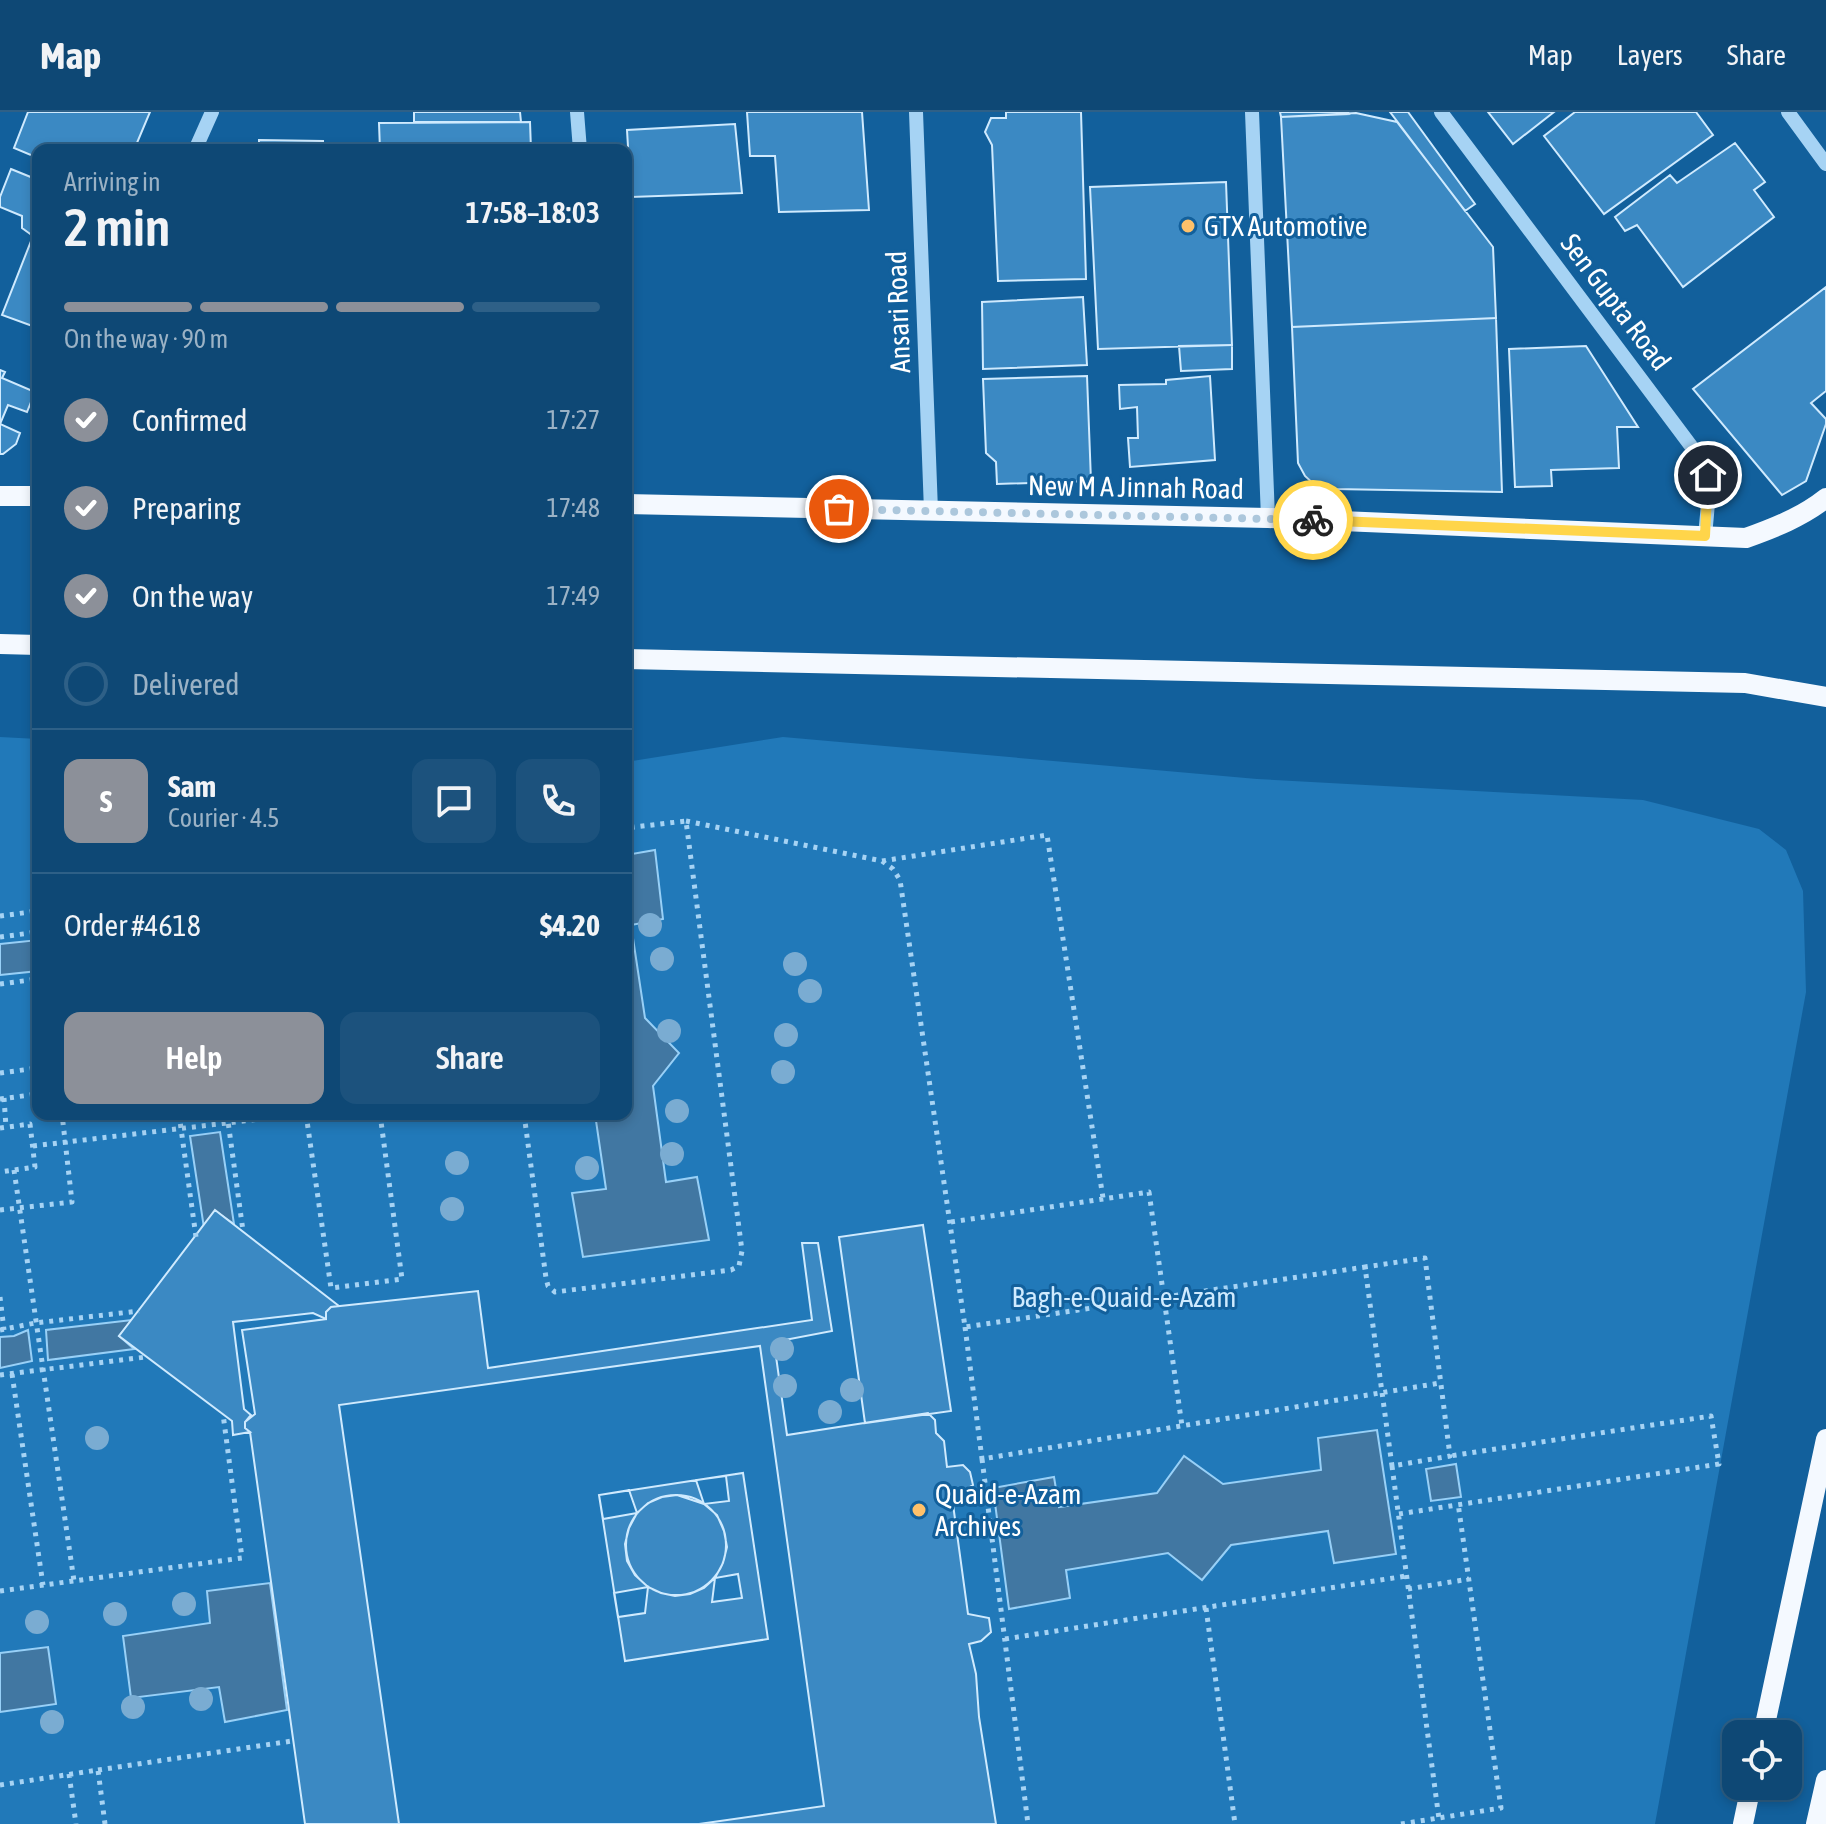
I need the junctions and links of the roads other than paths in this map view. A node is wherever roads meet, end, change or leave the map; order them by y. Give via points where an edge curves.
1 (212, 112) edge
2 (577, 112) edge
3 (916, 112) edge
4 (1252, 112) edge
5 (1441, 112) edge
6 (1788, 112) edge
7 (198, 144) edge
8 (580, 144) edge
9 (1826, 164) edge
10 (0, 496) edge
11 (32, 496) edge
12 (1826, 498) edge
13 (632, 504) edge
14 (931, 511) junction
15 (1268, 518) junction
16 (1705, 536) junction
17 (0, 644) edge
18 (32, 645) edge
19 (632, 659) edge
20 (1826, 697) edge
21 (1826, 1439) edge
22 (1766, 1720) edge
23 (1826, 1780) edge
24 (1748, 1800) edge
25 (1743, 1824) edge
26 (1816, 1824) edge

1 - 7 street
2 - 8 street
3 - 14 street, Ansari Road
4 - 15 street
5 - 16 street, Sen Gupta Road via 1703,462 1708,475
6 - 9 street
10 - 11 main road
12 - 16 main road, New M A Jinnah Road via 1781,525 1746,538
13 - 14 main road, New M A Jinnah Road
14 - 15 main road, New M A Jinnah Road
15 - 16 main road, New M A Jinnah Road
17 - 18 main road
19 - 20 main road via 1745,683
21 - 22 main road
23 - 26 main road
24 - 25 main road

